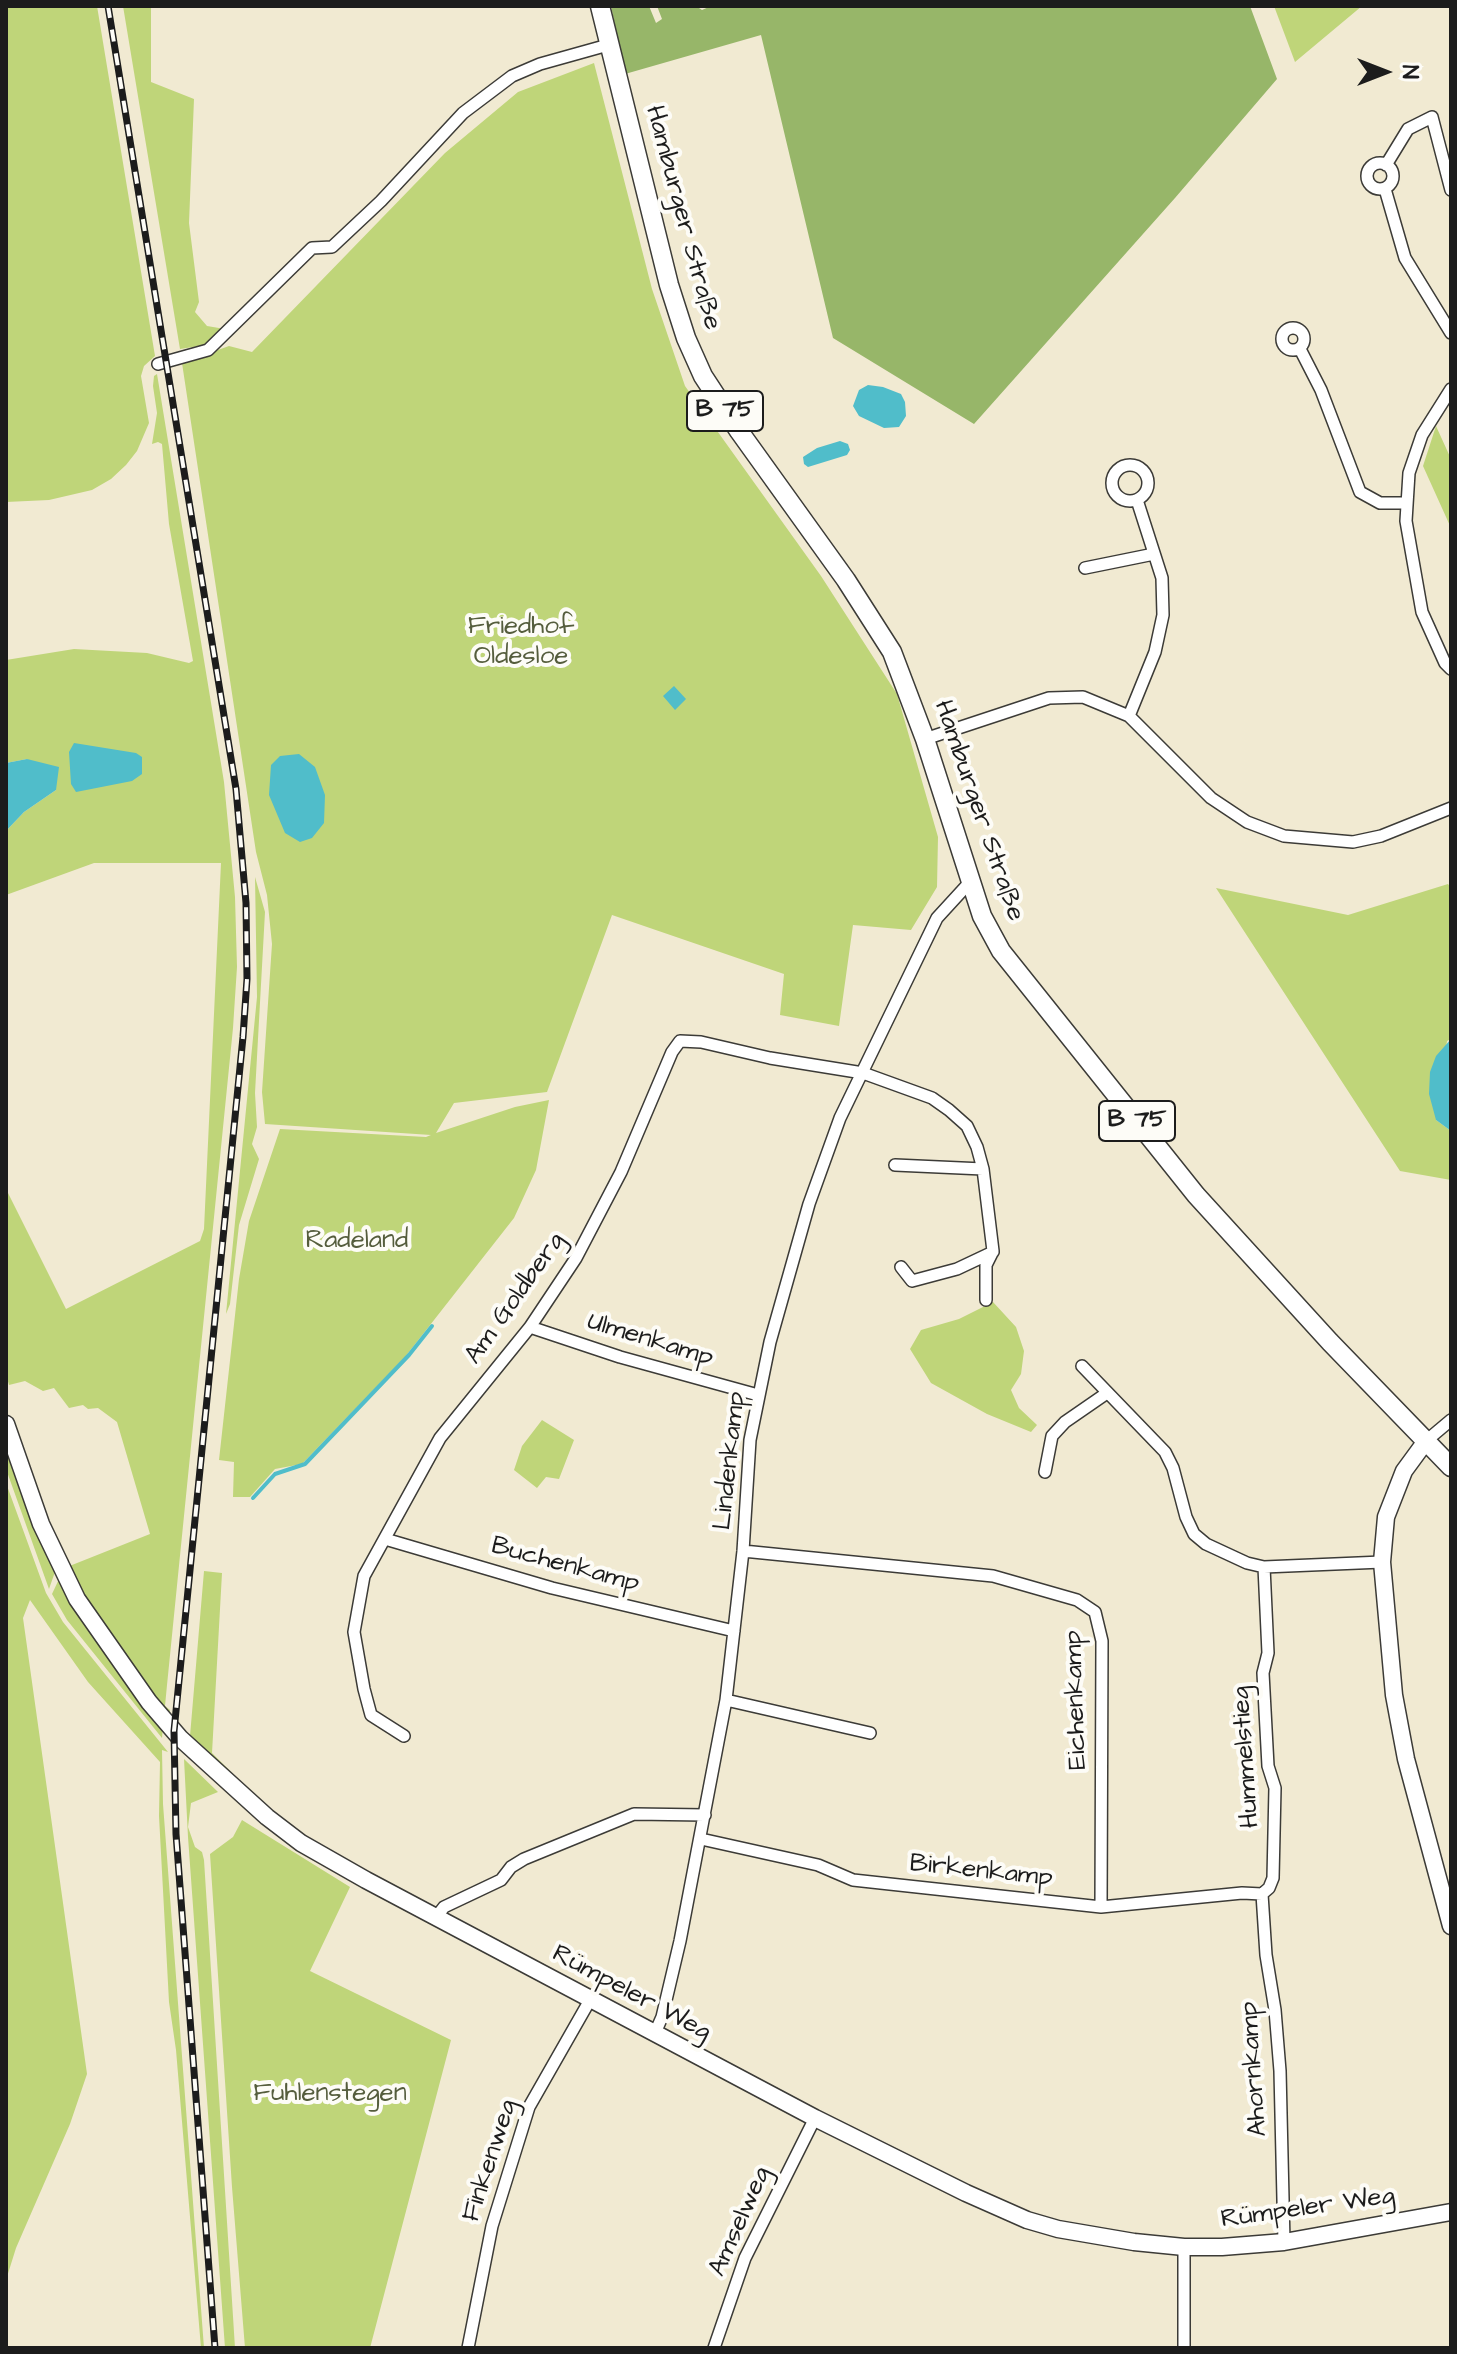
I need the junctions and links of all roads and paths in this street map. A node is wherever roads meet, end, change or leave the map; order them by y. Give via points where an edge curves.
1 (600, 6) edge
2 (608, 45) junction
3 (1386, 165) junction
4 (1385, 189) junction
5 (1451, 190) edge
6 (1449, 324) edge
7 (1300, 349) dead end
8 (158, 364) dead end
9 (1451, 389) edge
10 (1137, 500) dead end
11 (1406, 503) junction
12 (1154, 554) junction
13 (1085, 568) dead end
14 (1451, 669) edge
15 (1129, 716) junction
16 (925, 739) junction
17 (1451, 808) edge
18 (970, 882) junction
19 (863, 1073) junction
20 (895, 1165) dead end
21 (983, 1169) junction
22 (993, 1251) junction
23 (901, 1267) dead end
24 (986, 1300) dead end
25 (530, 1327) junction
26 (1082, 1366) dead end
27 (1107, 1393) junction
28 (758, 1395) junction
29 (1451, 1420) edge
30 (6, 1424) edge
31 (1426, 1441) junction
32 (1451, 1467) edge
33 (1045, 1472) dead end
34 (385, 1539) junction
35 (743, 1551) junction
36 (1382, 1562) junction
37 (1264, 1567) junction
38 (734, 1631) junction
39 (726, 1700) junction
40 (870, 1733) dead end
41 (404, 1736) dead end
42 (705, 1815) junction
43 (701, 1839) junction
44 (1444, 1876) edge
45 (1262, 1894) junction
46 (1101, 1907) junction
47 (437, 1916) junction
48 (1451, 1926) edge
49 (590, 2000) junction
50 (655, 2033) junction
51 (815, 2118) junction
52 (1451, 2212) edge
53 (1284, 2242) junction
54 (1184, 2247) junction
55 (468, 2348) edge
56 (714, 2348) edge
57 (1184, 2348) edge

1 - 2 main road, Hamburger Straße / B 75
2 - 8 street via 512,76 463,113 332,247 312,248 208,350
2 - 16 main road, Hamburger Straße / B 75 via 669,285 703,376 872,618 892,652
3 - 4 street via 1393,175
3 - 4 street via 1374,164 1366,175 1372,187
3 - 5 street via 1408,129 1432,117
4 - 6 street via 1405,258
7 - 11 street via 1360,492 1380,503
9 - 11 street via 1422,435
10 - 12 street
11 - 14 street via 1422,612
12 - 13 street
12 - 15 street via 1162,578 1163,615 1155,652
15 - 16 street via 1083,697 1049,698
15 - 17 street via 1211,798 1247,822 1284,836 1353,842
16 - 18 main road, Hamburger Straße / B 75
18 - 19 street, Lindenkamp via 937,918
18 - 31 main road, Hamburger Straße / B 75 via 982,916 1020,978 1196,1195
19 - 21 street via 932,1098 949,1110 967,1126
19 - 25 street, Am Goldberg via 680,1041 601,1211
19 - 28 street, Lindenkamp via 840,1118 809,1204
20 - 21 street
21 - 22 street
22 - 23 street via 957,1269 912,1281
22 - 24 street via 986,1265
25 - 28 street, Ulmenkamp
25 - 34 street, Am Goldberg via 440,1438
26 - 27 street
27 - 33 street via 1052,1436
27 - 37 street via 1165,1452 1194,1534
28 - 35 street, Lindenkamp
29 - 31 street
30 - 47 street, Rümpeler Weg via 41,1524 77,1599 117,1660 180,1738 292,1837
31 - 32 main road, B 75
31 - 36 street via 1404,1471 1386,1517
34 - 38 street, Buchenkamp via 552,1588
34 - 41 street, Am Goldberg via 364,1576 354,1632 371,1715
35 - 38 street, Lindenkamp
35 - 46 street, Eichenkamp via 993,1576 1077,1600 1095,1612 1102,1641
36 - 37 street
36 - 44 street via 1394,1695 1406,1759
37 - 45 street, Hummelstieg via 1268,1653 1263,1673 1268,1766 1275,1788 1273,1878
38 - 39 street, Lindenkamp
39 - 40 street
39 - 42 street, Lindenkamp
42 - 43 street, Lindenkamp
42 - 47 street via 634,1814 524,1859 501,1880 444,1907
43 - 46 street, Birkenkamp via 818,1865 853,1880
43 - 50 street, Lindenkamp
44 - 48 street
45 - 46 street, Birkenkamp
45 - 53 street, Ahornkamp via 1280,2071
47 - 49 street, Rümpeler Weg
49 - 50 street, Rümpeler Weg
49 - 55 street, Finkenweg via 529,2107 492,2226
50 - 51 street, Rümpeler Weg
51 - 54 street, Rümpeler Weg via 1027,2220 1095,2237
51 - 56 street, Amselweg via 745,2258
52 - 53 street, Rümpeler Weg
53 - 54 street, Rümpeler Weg
54 - 57 street

